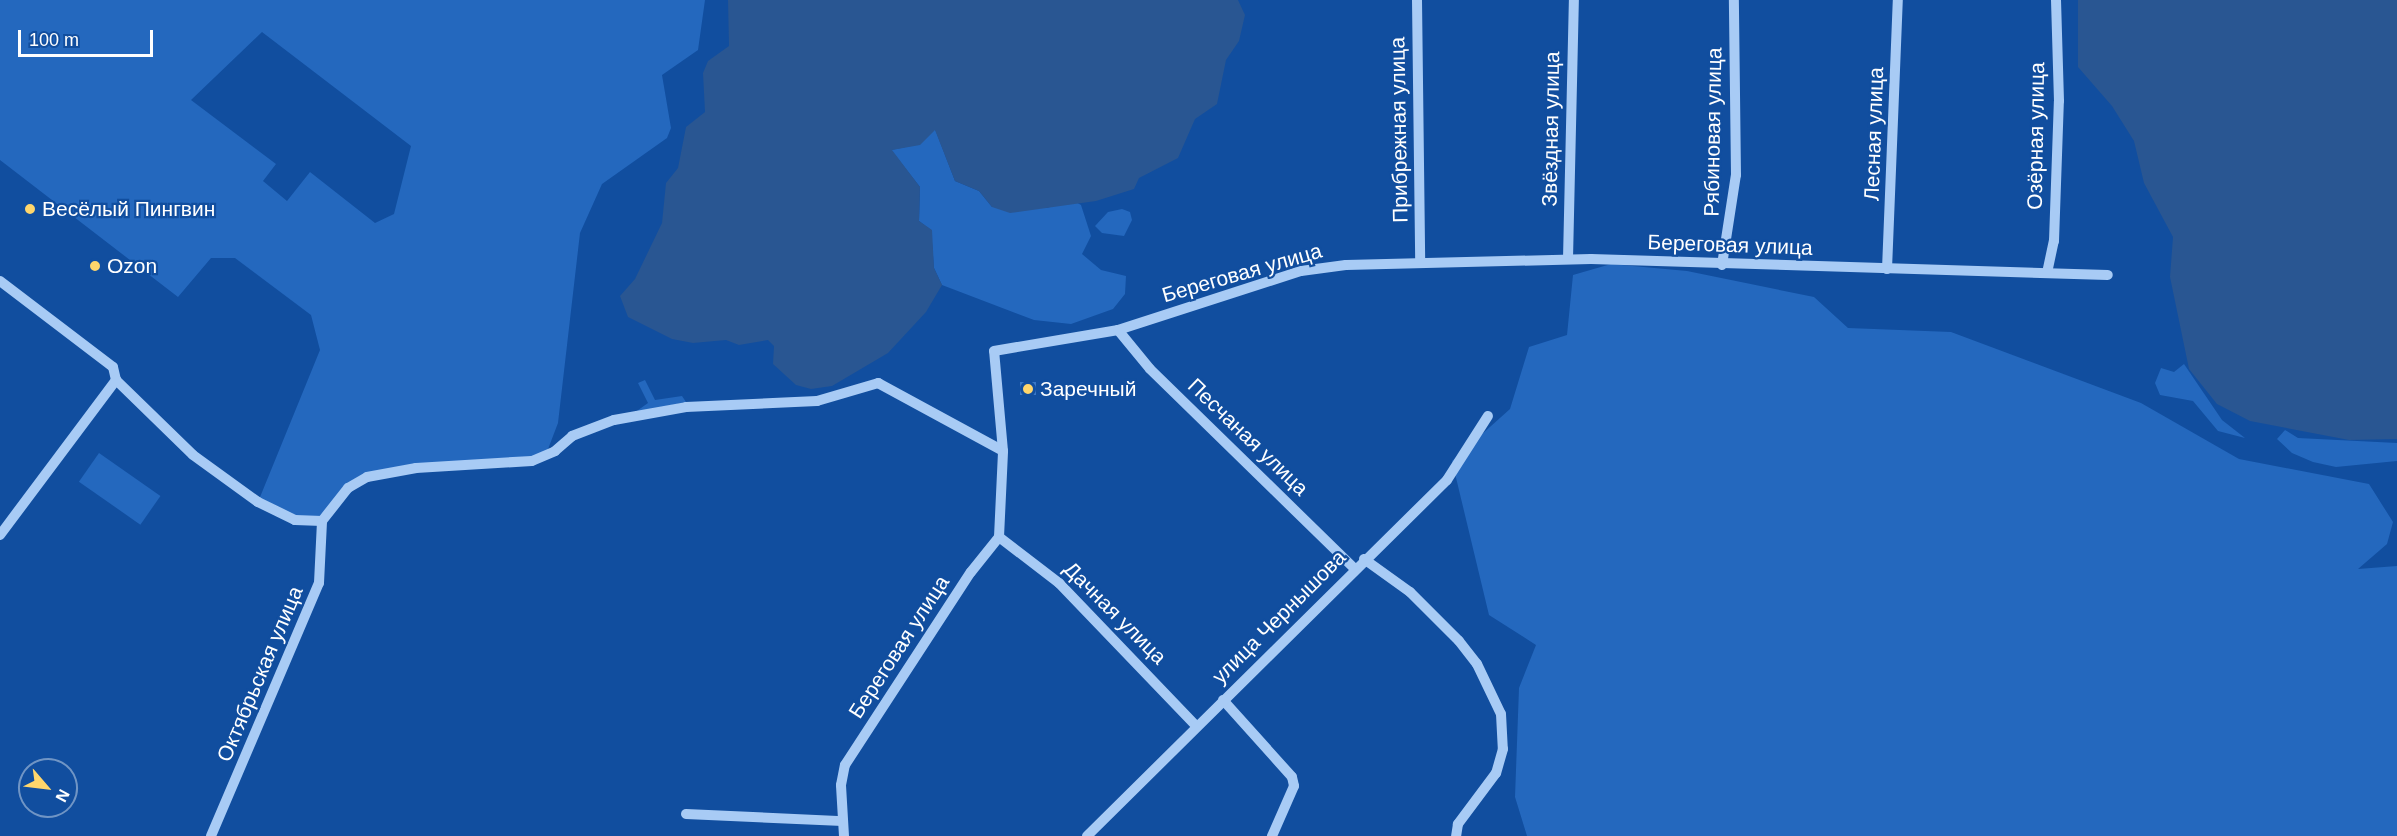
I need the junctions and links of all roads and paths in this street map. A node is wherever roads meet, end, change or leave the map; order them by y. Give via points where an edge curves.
1 (1417, 0) edge
2 (1574, 0) edge
3 (1734, 0) edge
4 (1898, 0) edge
5 (2056, 0) edge
6 (1568, 259) junction
7 (1420, 260) junction
8 (1722, 265) junction
9 (1887, 268) junction
10 (2047, 273) junction
11 (2108, 275) dead end
12 (0, 280) edge
13 (1118, 330) junction
14 (116, 380) junction
15 (1488, 416) dead end
16 (1003, 451) junction
17 (322, 521) junction
18 (0, 536) edge
19 (999, 537) junction
20 (1364, 559) junction
21 (1354, 569) junction
22 (1223, 700) junction
23 (1196, 726) junction
24 (686, 814) dead end
25 (843, 821) junction
26 (211, 836) edge
27 (844, 836) edge
28 (1087, 836) edge
29 (1272, 836) edge
30 (1456, 836) edge

1 - 7 street, Прибрежная улица
2 - 6 street, Звёздная улица
3 - 8 street, Рябиновая улица via 1736,175
4 - 9 street, Лесная улица
5 - 10 street, Озёрная улица via 2059,101 2054,241
6 - 7 street, Береговая улица
6 - 8 street, Береговая улица
7 - 13 street, Береговая улица via 1301,272
8 - 9 street, Береговая улица
9 - 10 street, Береговая улица
10 - 11 street, Береговая улица
12 - 14 street via 113,367
13 - 16 street, Береговая улица via 994,351
13 - 21 street, Песчаная улица via 1150,369
14 - 17 street via 193,455 258,502 296,520
14 - 18 street
15 - 20 street, улица Чернышова via 1447,480
16 - 17 street via 878,383 817,401 686,407 614,420 572,436 555,451 532,461 416,468 367,477 348,488
16 - 19 street, Береговая улица
17 - 26 street, Октябрьская улица via 319,583
19 - 23 street, Дачная улица via 1059,583
19 - 25 street, Береговая улица via 845,765
20 - 21 street, улица Чернышова
20 - 30 street via 1410,592 1459,641 1477,664 1501,714 1503,749 1496,773 1458,824
21 - 22 street, улица Чернышова
22 - 23 street, улица Чернышова
22 - 29 street via 1292,777 1293,786
23 - 28 street, улица Чернышова
24 - 25 street
25 - 27 street, Береговая улица

